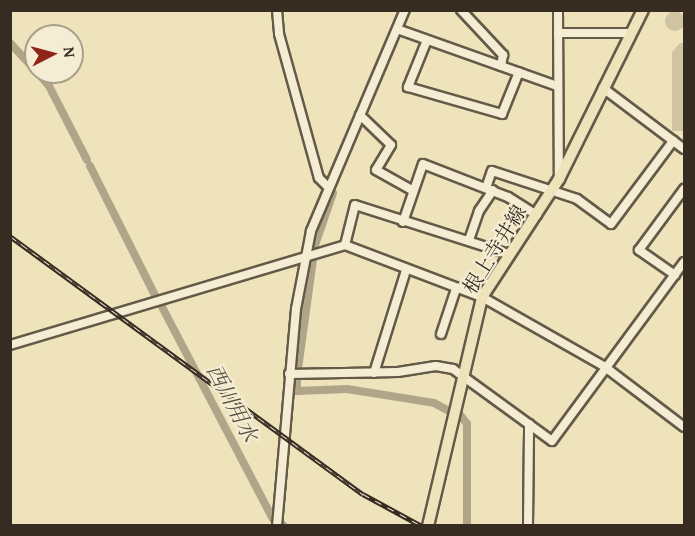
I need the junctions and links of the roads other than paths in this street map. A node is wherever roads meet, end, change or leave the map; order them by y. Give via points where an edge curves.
1 (277, 10) edge
2 (405, 10) edge
3 (461, 10) edge
4 (558, 10) edge
5 (643, 10) edge
6 (397, 29) junction
7 (558, 33) junction
8 (632, 33) junction
9 (427, 40) junction
10 (501, 66) junction
11 (519, 72) junction
12 (557, 86) junction
13 (603, 88) junction
14 (360, 115) junction
15 (673, 141) junction
16 (684, 149) edge
17 (559, 179) junction
18 (328, 187) junction
19 (490, 189) junction
20 (684, 189) edge
21 (412, 190) junction
22 (552, 192) junction
23 (537, 215) junction
24 (403, 222) junction
25 (469, 240) junction
26 (345, 245) junction
27 (509, 254) junction
28 (305, 257) junction
29 (684, 262) edge
30 (406, 270) junction
31 (675, 275) junction
32 (456, 289) junction
33 (482, 297) junction
34 (441, 334) dead end
35 (10, 345) edge
36 (605, 367) junction
37 (374, 373) junction
38 (289, 374) junction
39 (462, 374) junction
40 (529, 424) junction
41 (684, 427) edge
42 (277, 525) edge
43 (428, 525) edge
44 (528, 525) edge

1 - 18 street via 279,34 319,178
2 - 6 street
3 - 10 street via 503,55
4 - 7 street
5 - 8 main road, 根上寺井線
6 - 9 street
6 - 14 street
7 - 8 street
7 - 12 street
8 - 13 main road, 根上寺井線
9 - 10 street
9 - 11 street via 408,87 502,114
10 - 11 street
11 - 12 street
12 - 17 street
13 - 15 street
13 - 17 main road, 根上寺井線
14 - 18 street
14 - 21 street via 391,145 376,170
15 - 16 street
15 - 22 street via 611,224 577,200
17 - 22 main road, 根上寺井線
18 - 28 street
19 - 21 street via 423,164
19 - 22 street via 492,171
19 - 23 street
19 - 25 street
20 - 31 street via 639,250
21 - 24 street
22 - 23 main road, 根上寺井線
23 - 27 main road, 根上寺井線
24 - 25 street
24 - 26 street via 355,205
25 - 27 street
26 - 28 street
26 - 30 street
27 - 33 main road, 根上寺井線
28 - 35 street via 266,272
28 - 38 street
29 - 31 street
30 - 32 street
30 - 37 street
31 - 36 street
32 - 33 street
32 - 34 street
33 - 36 street
33 - 39 main road, 根上寺井線
36 - 40 street via 552,441
36 - 41 street
37 - 38 street
37 - 39 street via 436,366
38 - 42 street
39 - 40 street
39 - 43 main road, 根上寺井線
40 - 44 street

